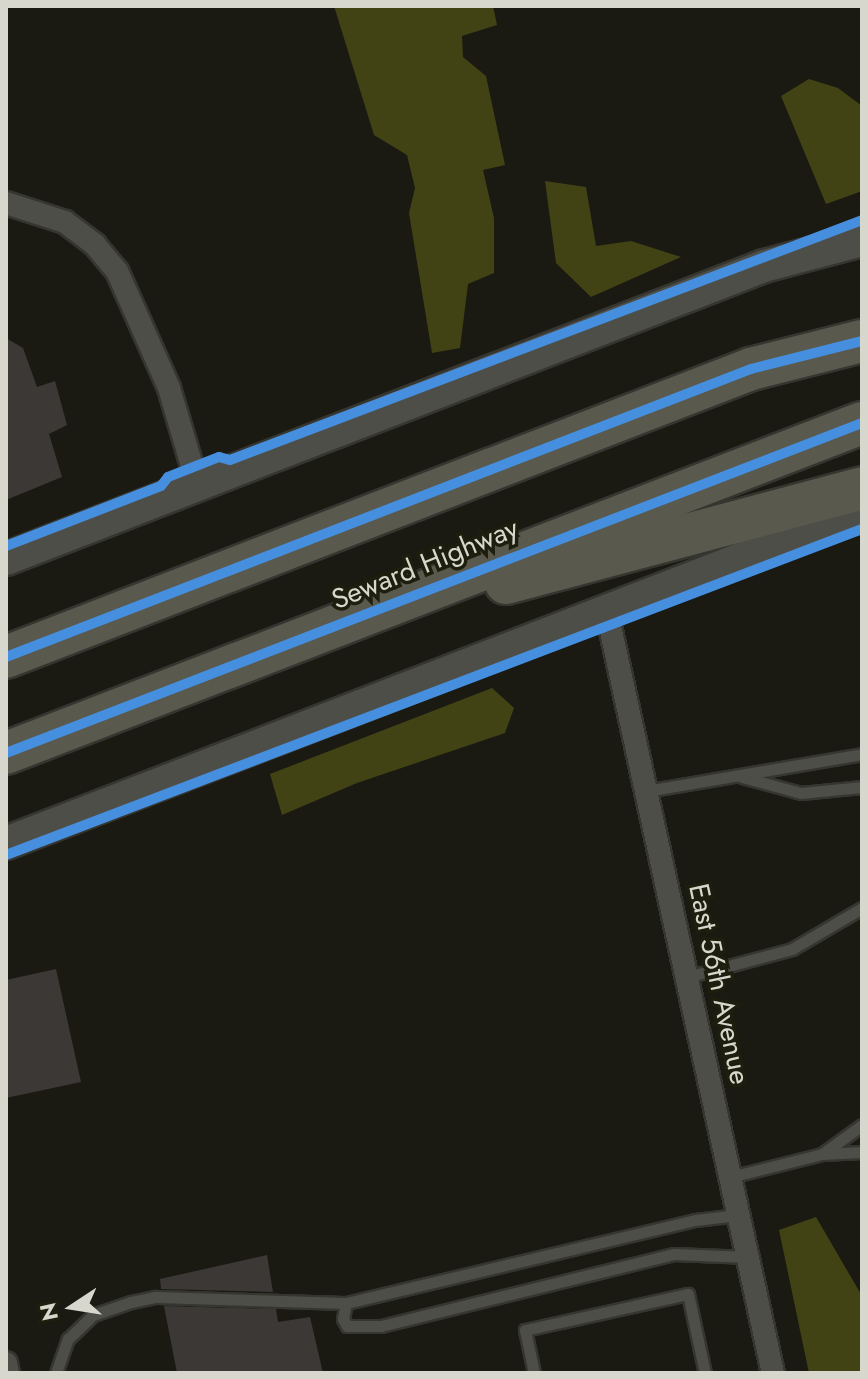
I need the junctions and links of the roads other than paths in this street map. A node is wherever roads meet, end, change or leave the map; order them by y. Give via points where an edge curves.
1 (6, 203) edge
2 (862, 240) edge
3 (862, 321) edge
4 (862, 341) edge
5 (751, 369) junction
6 (862, 423) edge
7 (197, 483) junction
8 (862, 488) edge
9 (862, 512) edge
10 (6, 559) edge
11 (606, 608) junction
12 (308, 636) junction
13 (6, 657) edge
14 (6, 753) edge
15 (862, 754) edge
16 (738, 776) junction
17 (862, 787) edge
18 (646, 791) junction
19 (6, 843) edge
20 (862, 908) edge
21 (687, 977) junction
22 (862, 1125) edge
23 (862, 1152) edge
24 (822, 1154) junction
25 (730, 1177) junction
26 (738, 1215) junction
27 (748, 1257) junction
28 (346, 1303) junction
29 (6, 1363) edge
30 (8, 1373) edge
31 (56, 1373) edge
32 (534, 1373) edge
33 (705, 1373) edge
34 (773, 1373) edge

1 - 7 street via 65,222 117,271 169,388
2 - 7 main road via 764,266
3 - 5 highway
4 - 5 highway
5 - 13 highway
6 - 12 highway, Seward Highway
7 - 10 main road
8 - 12 highway
9 - 11 main road
11 - 18 street, East 56th Avenue
11 - 19 main road
12 - 14 highway, Seward Highway
15 - 16 lane
16 - 17 lane via 801,793
16 - 18 lane
18 - 21 street, East 56th Avenue
20 - 21 lane via 792,949
21 - 25 street, East 56th Avenue
22 - 24 lane
23 - 24 lane
24 - 25 lane
25 - 26 street, East 56th Avenue
26 - 27 street, East 56th Avenue
26 - 28 lane via 695,1220
27 - 28 lane via 674,1254 381,1326 347,1326
27 - 34 street, East 56th Avenue
28 - 31 lane via 155,1297 131,1302 93,1315 68,1339
29 - 30 street
32 - 33 lane via 525,1330 688,1294

